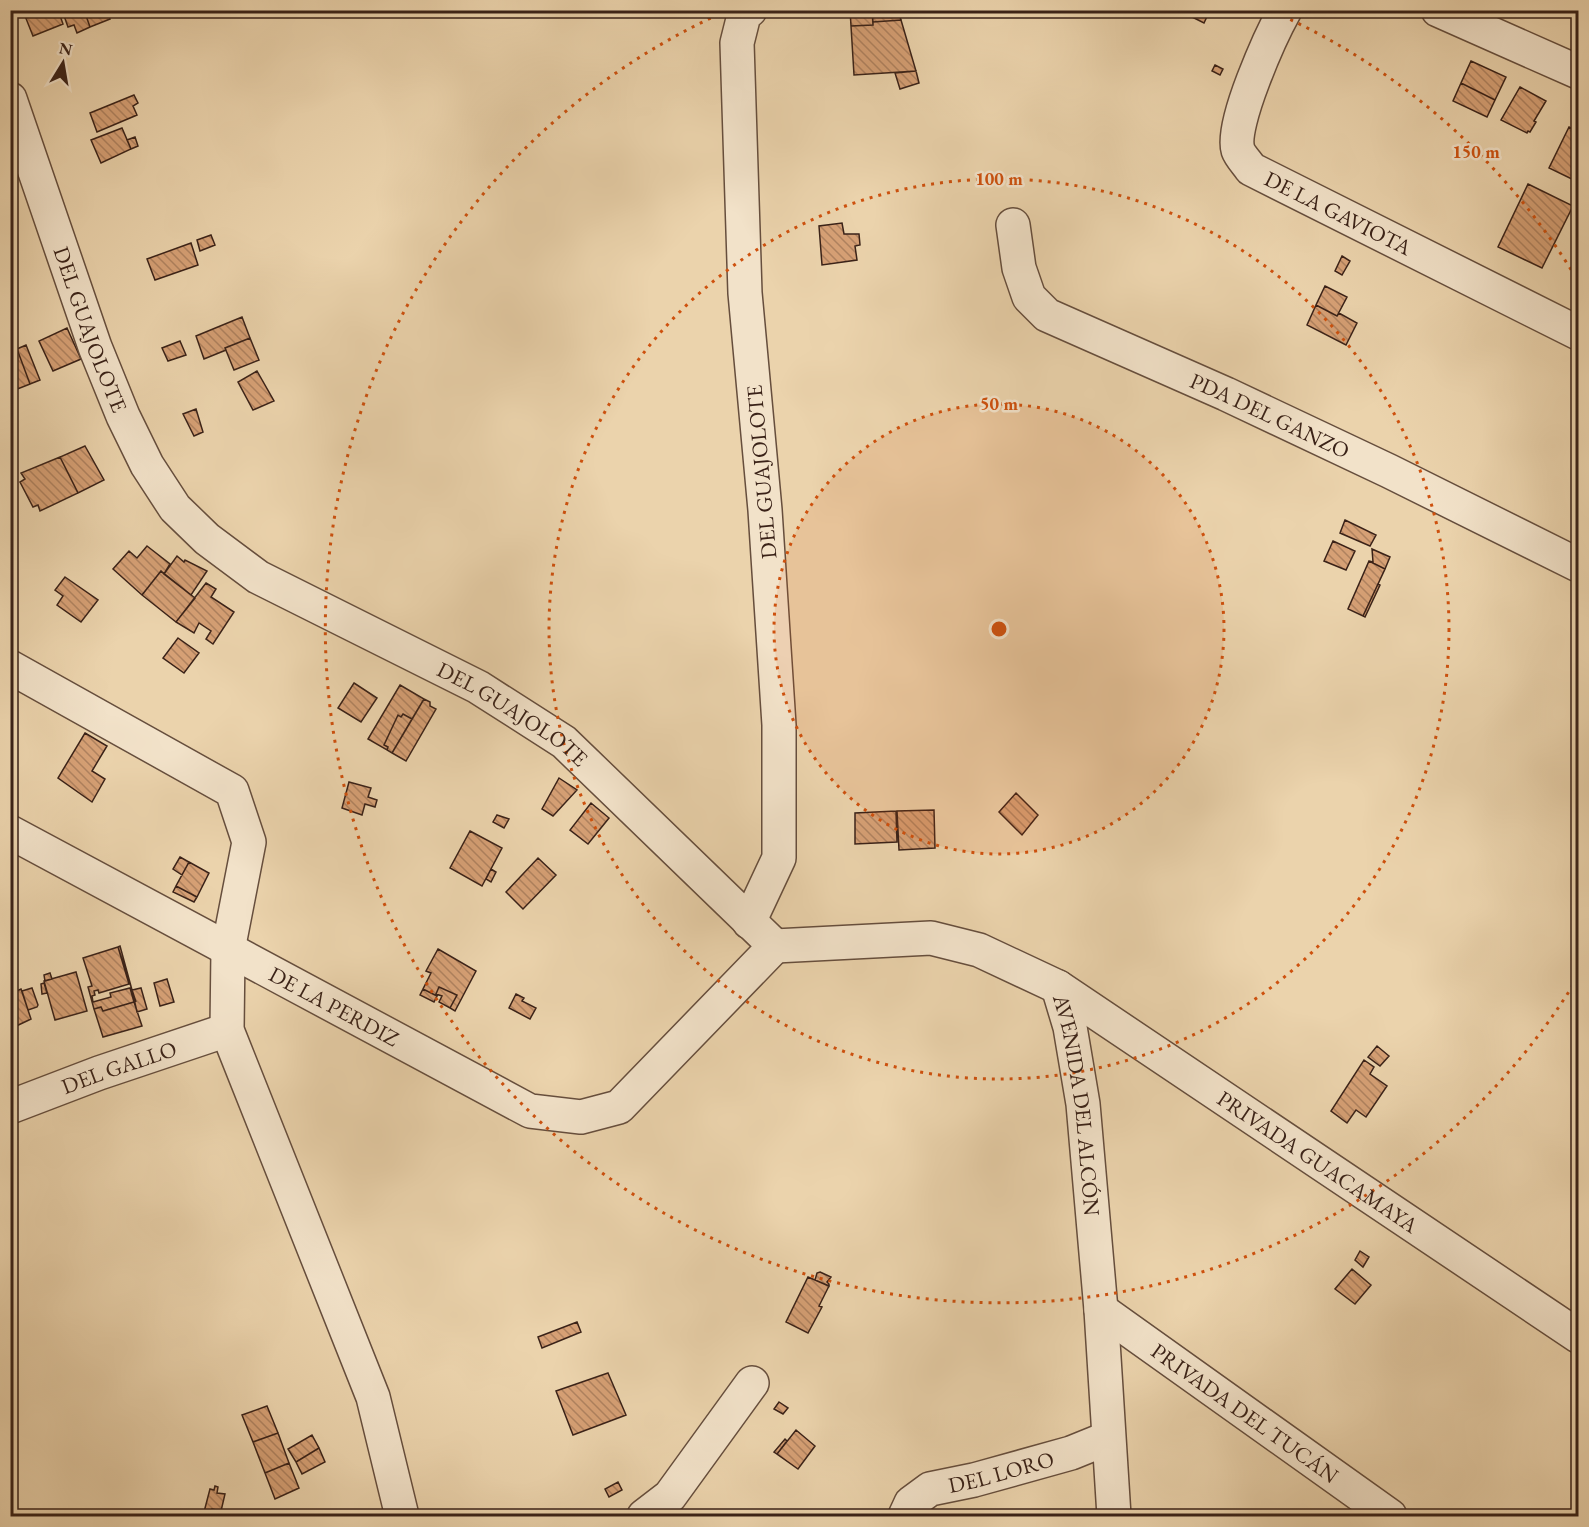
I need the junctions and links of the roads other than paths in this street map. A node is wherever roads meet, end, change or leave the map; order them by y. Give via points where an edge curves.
1 (1284, 10) edge
2 (1438, 10) edge
3 (747, 13) edge
4 (1578, 72) edge
5 (10, 99) edge
6 (1013, 225) dead end
7 (1578, 333) edge
8 (1578, 565) edge
9 (10, 667) edge
10 (10, 832) edge
11 (749, 922) junction
12 (775, 946) junction
13 (228, 950) junction
14 (1058, 987) junction
15 (227, 1030) junction
16 (10, 1107) edge
17 (1101, 1310) junction
18 (1578, 1336) edge
19 (752, 1383) dead end
20 (1108, 1438) junction
21 (402, 1516) edge
22 (644, 1516) edge
23 (905, 1516) edge
24 (1114, 1516) edge
25 (1390, 1516) edge

1 - 7 street, DE LA GAVIOTA via 1239,119 1238,150 1251,169
2 - 4 street
3 - 11 street, DEL GUAJOLOTE via 737,43 745,293 779,726 779,858
5 - 11 street, DEL GUAJOLOTE via 95,347 147,465 175,508 207,539 258,577 478,687 564,742
6 - 8 street, PDA DEL GANZO via 1019,268 1029,297 1047,315 1297,428
9 - 13 street via 232,791 249,842
10 - 13 street
11 - 12 street, DEL GUAJOLOTE
12 - 13 street, DE LA PERDIZ via 619,1107 581,1117 530,1111
12 - 14 street, AVENIDA DEL ALCÓN via 931,938 979,950
13 - 15 street
14 - 17 street, AVENIDA DEL ALCÓN via 1070,1027 1083,1104
14 - 18 street, PRIVADA GUACAMAYA
15 - 16 street, DEL GALLO
15 - 21 street via 373,1396
17 - 20 street, AVENIDA DEL ALCÓN
17 - 25 street, PRIVADA DEL TUCÁN
19 - 22 street via 670,1496
20 - 23 street, DEL LORO via 1071,1454 930,1490 911,1503
20 - 24 street, AVENIDA DEL ALCÓN

